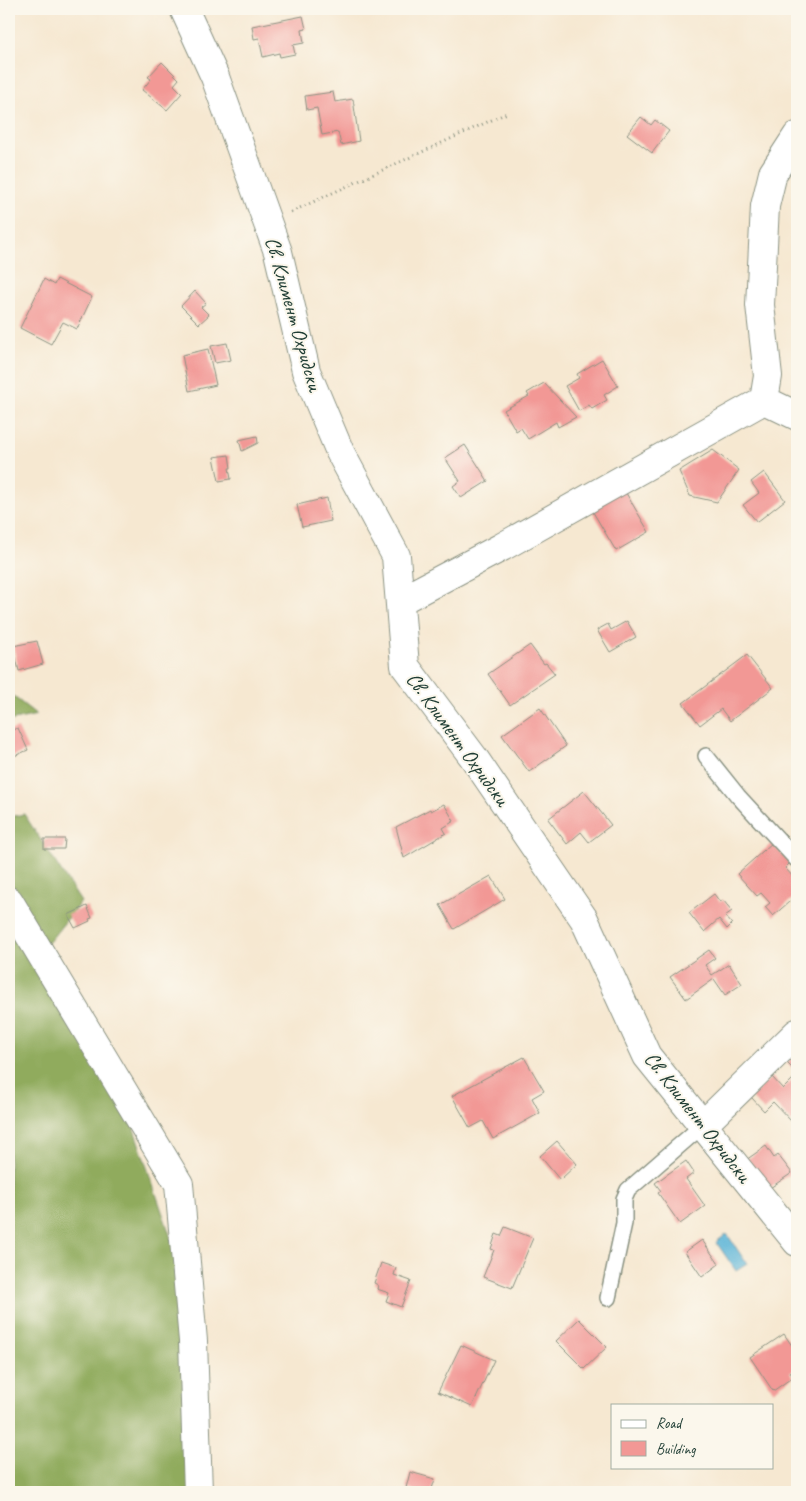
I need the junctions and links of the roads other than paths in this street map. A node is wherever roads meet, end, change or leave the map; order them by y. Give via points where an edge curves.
1 (184, 9) edge
2 (797, 136) edge
3 (764, 400) junction
4 (797, 416) edge
5 (400, 601) junction
6 (706, 756) dead end
7 (797, 860) edge
8 (9, 901) edge
9 (797, 1033) edge
10 (703, 1125) junction
11 (797, 1242) edge
12 (608, 1298) dead end
13 (198, 1492) edge

1 - 5 street, Св. Климент Охридски via 215,77 268,222 306,370 340,452 396,556
2 - 3 street via 773,173 765,206 760,305 768,376
3 - 4 street
3 - 5 street
5 - 10 street, Св. Климент Охридски via 405,666 474,758 584,918 648,1056
6 - 7 lane
8 - 13 street via 179,1184 193,1341
9 - 10 street
10 - 11 street, Св. Климент Охридски
10 - 12 lane via 628,1190

